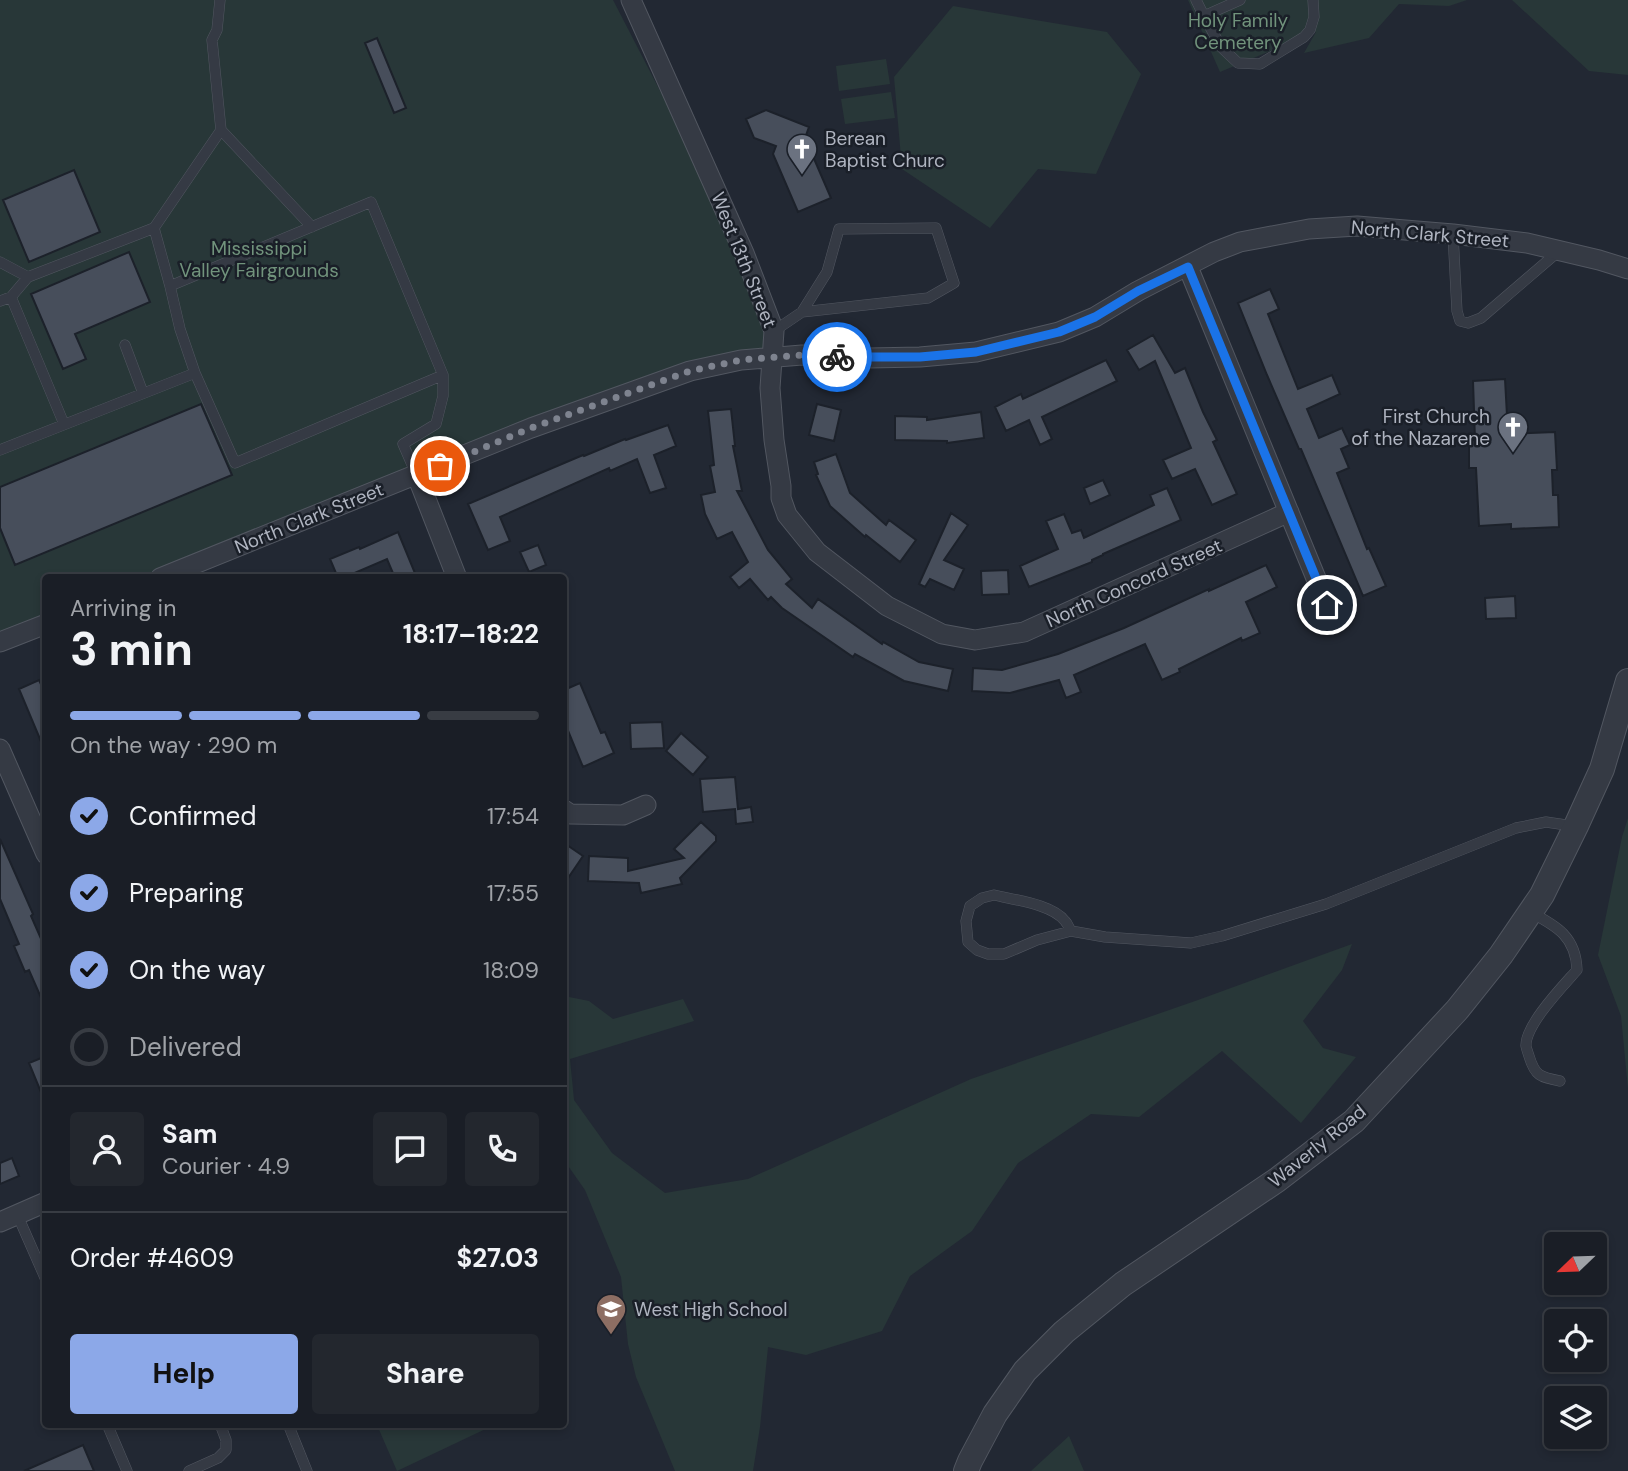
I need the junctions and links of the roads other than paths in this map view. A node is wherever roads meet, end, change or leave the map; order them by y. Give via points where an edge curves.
1 (220, 0) edge
2 (631, 0) edge
3 (1196, 0) edge
4 (1240, 0) edge
5 (1313, 0) edge
6 (1204, 16) junction
7 (222, 130) junction
8 (313, 227) junction
9 (154, 229) junction
10 (1453, 234) junction
11 (1559, 250) junction
12 (0, 262) edge
13 (1188, 267) junction
14 (1628, 269) edge
15 (28, 277) junction
16 (170, 286) junction
17 (11, 297) junction
18 (0, 301) edge
19 (802, 312) junction
20 (774, 331) junction
21 (125, 345) dead end
22 (772, 358) junction
23 (195, 373) junction
24 (443, 375) junction
25 (143, 393) junction
26 (64, 424) junction
27 (0, 450) edge
28 (416, 475) junction
29 (1289, 512) junction
30 (197, 571) edge
31 (455, 574) edge
32 (1327, 605) dead end
33 (42, 626) edge
34 (975, 640) joint
35 (0, 642) edge
36 (1628, 681) edge
37 (0, 749) edge
38 (646, 806) dead end
39 (567, 812) edge
40 (1576, 826) junction
41 (42, 845) edge
42 (1530, 912) junction
43 (1071, 931) junction
44 (1560, 1081) dead end
45 (42, 1204) edge
46 (9, 1218) edge
47 (42, 1273) edge
48 (109, 1428) edge
49 (222, 1428) edge
50 (290, 1428) edge
51 (127, 1471) edge
52 (189, 1471) edge
53 (307, 1471) edge
54 (966, 1471) edge

1 - 7 lane via 218,30 212,40
2 - 20 street, West 13th Street
3 - 6 lane
4 - 6 lane
5 - 6 lane via 1310,30 1260,64 1238,63 1221,47
7 - 8 lane
7 - 9 lane
8 - 16 lane
8 - 24 lane via 372,202
9 - 15 lane
9 - 16 lane
10 - 11 street, North Clark Street
10 - 11 lane via 1457,311 1460,321 1468,323
10 - 13 street, North Clark Street via 1357,226 1309,229 1241,242
11 - 14 street, North Clark Street
12 - 15 lane
13 - 22 street, North Clark Street via 1059,332 976,352
13 - 29 street
15 - 17 lane
16 - 23 lane
17 - 18 lane
17 - 26 lane
19 - 19 lane via 928,298 954,283 936,228 839,229 827,272
19 - 20 lane
20 - 22 street, West 13th Street
21 - 25 lane
22 - 28 street, North Clark Street via 690,371
22 - 34 street, West 13th Street via 774,440 787,515 817,552 887,606 943,634
23 - 24 lane via 235,463
23 - 25 lane
24 - 28 lane via 436,424 403,444
25 - 26 lane
26 - 27 lane
28 - 30 street, North Clark Street
28 - 31 street
29 - 32 street
29 - 34 street, North Concord Street via 1024,632
33 - 35 street
36 - 40 street, Waverly Road via 1602,769
37 - 41 street
38 - 39 street via 623,815
40 - 42 street, Waverly Road
40 - 43 lane via 1546,822 1516,828 1325,904 1191,943
42 - 44 lane via 1554,925 1576,955 1577,970 1530,1030 1526,1046 1533,1069 1542,1077
42 - 54 street, Waverly Road via 1457,1010 1354,1121 1277,1180 1123,1284 1064,1332 1025,1371 995,1413
43 - 43 lane via 1004,954 988,954 968,942 965,921 970,906 994,895 1054,912
45 - 46 street
46 - 47 lane
48 - 51 lane
49 - 52 lane via 226,1450
50 - 53 lane

